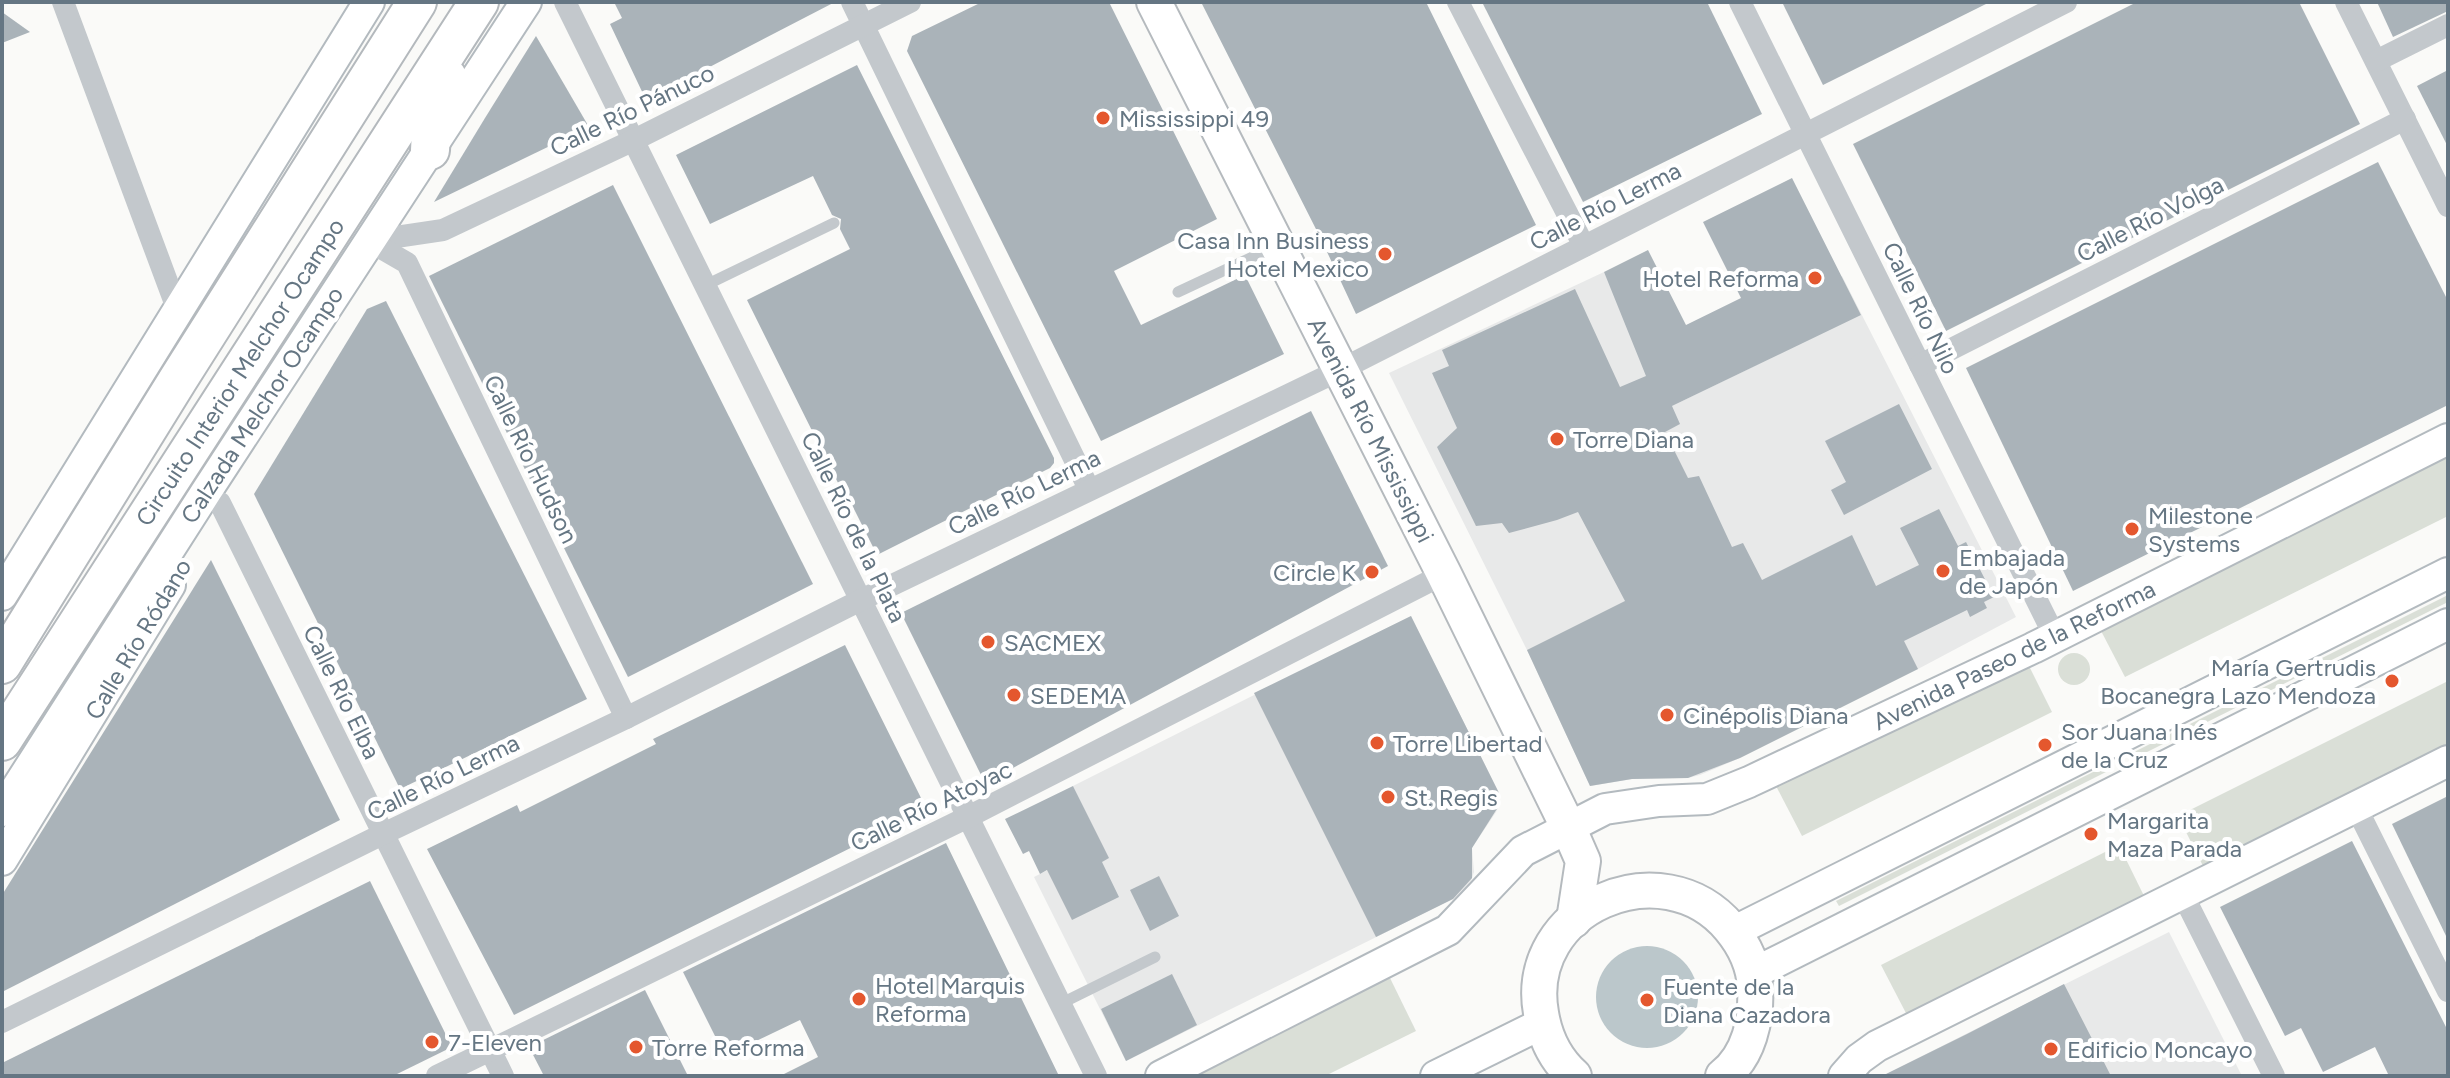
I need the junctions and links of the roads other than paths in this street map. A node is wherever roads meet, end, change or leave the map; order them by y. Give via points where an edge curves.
1 (63, 2) edge
2 (369, 2) edge
3 (481, 2) edge
4 (526, 2) edge
5 (852, 2) edge
6 (910, 2) edge
7 (1154, 2) edge
8 (1458, 2) edge
9 (1740, 2) edge
10 (2346, 2) edge
11 (414, 5) edge
12 (573, 5) edge
13 (2052, 5) edge
14 (863, 25) junction
15 (2448, 25) edge
16 (2376, 61) junction
17 (2405, 119) junction
18 (1805, 134) junction
19 (634, 140) junction
20 (430, 150) junction
21 (2448, 206) edge
22 (834, 223) dead end
23 (369, 241) junction
24 (1278, 245) junction
25 (1584, 246) junction
26 (706, 285) junction
27 (1178, 292) dead end
28 (178, 311) junction
29 (1920, 365) junction
30 (1340, 370) junction
31 (258, 412) junction
32 (2448, 439) edge
33 (1089, 489) junction
34 (220, 503) junction
35 (2448, 573) edge
36 (1444, 574) junction
37 (2, 595) edge
38 (861, 600) junction
39 (2448, 624) edge
40 (2055, 637) junction
41 (2, 664) edge
42 (626, 718) junction
43 (2, 741) edge
44 (2448, 761) edge
45 (2356, 807) junction
46 (2, 811) edge
47 (968, 817) junction
48 (1569, 829) junction
49 (383, 834) junction
50 (2, 860) edge
51 (1583, 861) junction
52 (1640, 891) junction
53 (2183, 895) junction
54 (1574, 920) junction
55 (1733, 932) junction
56 (1155, 957) dead end
57 (1754, 973) junction
58 (2448, 991) edge
59 (1060, 1004) junction
60 (2, 1022) edge
61 (1543, 1023) junction
62 (490, 1050) junction
63 (1561, 1073) edge
64 (1726, 1075) edge
65 (437, 1076) edge
66 (503, 1076) edge
67 (1096, 1076) edge
68 (1161, 1076) edge
69 (1436, 1076) edge
70 (1844, 1076) edge
71 (2274, 1076) edge

1 - 28 street
2 - 28 main road
3 - 20 highway via 477,28 433,99
3 - 43 highway, Circuito Interior Melchor Ocampo
4 - 20 main road, Calzada Melchor Ocampo
5 - 14 street
6 - 14 street, Calle Río Pánuco
7 - 24 main road, Avenida Río Mississippi
8 - 25 street
9 - 18 street, Calle Río Nilo
10 - 16 street
11 - 41 highway, Circuito Interior Melchor Ocampo
12 - 19 street, Calle Río de la Plata
13 - 18 street, Calle Río Lerma
14 - 19 street, Calle Río Pánuco
14 - 33 street
15 - 16 street
16 - 17 street
17 - 21 street
17 - 29 street, Calle Río Volga
18 - 25 street, Calle Río Lerma
18 - 29 street, Calle Río Nilo
19 - 23 street, Calle Río Pánuco via 443,230
19 - 26 street, Calle Río de la Plata
20 - 23 main road, Calzada Melchor Ocampo
22 - 26 lane
23 - 31 main road, Calzada Melchor Ocampo
23 - 42 street, Calle Río Hudson via 407,263
24 - 27 lane
24 - 30 main road, Avenida Río Mississippi
25 - 30 street, Calle Río Lerma
26 - 38 street, Calle Río de la Plata
28 - 37 main road
29 - 40 street, Calle Río Nilo
30 - 33 street, Calle Río Lerma
30 - 36 main road, Avenida Río Mississippi
31 - 34 main road, Calle Río Ródano via 243,462
31 - 46 main road, Calzada Melchor Ocampo
32 - 40 main road, Avenida Paseo de la Reforma
33 - 38 street, Calle Río Lerma
34 - 49 street, Calle Río Elba
34 - 50 main road, Calle Río Ródano
35 - 55 main road
36 - 47 street, Calle Río Atoyac
36 - 48 main road, Avenida Río Mississippi
38 - 42 street, Calle Río Lerma
38 - 47 street, Calle Río de la Plata
39 - 57 main road
40 - 48 main road, Avenida Paseo de la Reforma via 1707,799 1605,809
42 - 49 street, Calle Río Lerma
44 - 45 main road
45 - 53 main road
45 - 58 street
47 - 59 street, Calle Río de la Plata
47 - 62 street, Calle Río Atoyac
48 - 51 main road, Avenida Río Mississippi
48 - 68 main road, Avenida Paseo de la Reforma via 1523,851 1448,930
49 - 60 street, Calle Río Lerma
49 - 62 street, Calle Río Elba
51 - 52 main road via 1607,880
51 - 54 main road
52 - 54 main road via 1622,892 1590,906
52 - 55 main road via 1657,889 1691,898 1720,916
53 - 70 main road via 1877,1046
53 - 71 street
54 - 61 main road via 1562,930 1545,962 1538,999
55 - 57 main road
56 - 59 lane
57 - 64 main road via 1757,1010 1747,1044
59 - 67 street, Calle Río de la Plata
61 - 63 main road
61 - 69 main road
62 - 65 street, Calle Río Atoyac
62 - 66 street, Calle Río Elba

